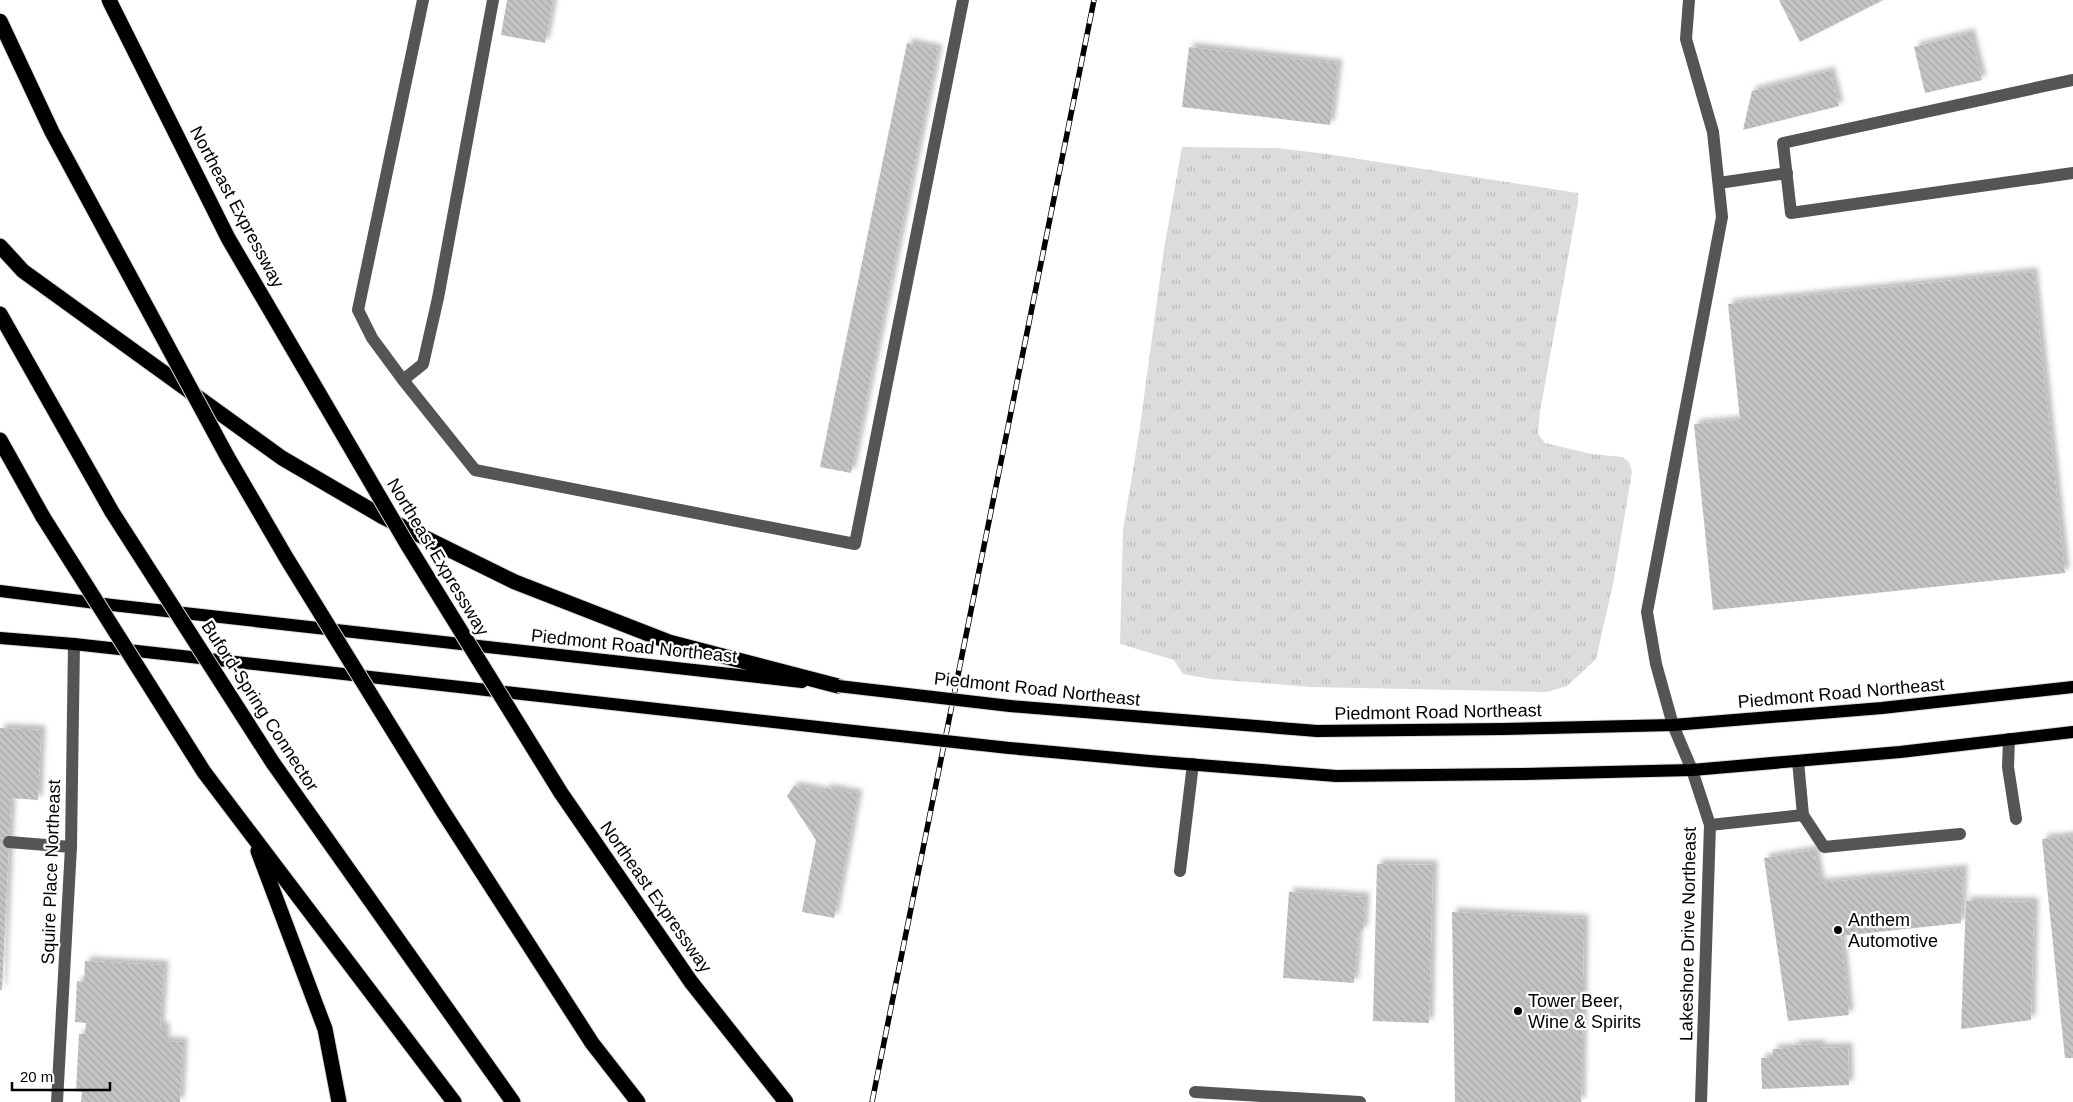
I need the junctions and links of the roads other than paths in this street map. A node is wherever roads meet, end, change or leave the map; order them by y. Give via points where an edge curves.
1 (110, 0) edge
2 (423, 0) edge
3 (493, 0) edge
4 (963, 0) edge
5 (1689, 0) edge
6 (0, 22) edge
7 (2072, 80) dead end
8 (1787, 173) junction
9 (2073, 173) edge
10 (1719, 183) junction
11 (0, 246) edge
12 (0, 314) edge
13 (403, 380) junction
14 (0, 440) edge
15 (0, 591) edge
16 (0, 638) edge
17 (74, 644) junction
18 (838, 686) junction
19 (2073, 687) edge
20 (1674, 725) junction
21 (2073, 732) edge
22 (2010, 739) junction
23 (1798, 761) junction
24 (1193, 764) junction
25 (1692, 770) junction
26 (1803, 815) junction
27 (2016, 819) dead end
28 (1710, 826) junction
29 (1960, 834) dead end
30 (253, 835) junction
31 (9, 842) dead end
32 (72, 847) junction
33 (1180, 871) dead end
34 (1195, 1092) dead end
35 (57, 1102) edge
36 (338, 1102) edge
37 (454, 1102) edge
38 (513, 1102) edge
39 (638, 1102) edge
40 (786, 1102) edge
41 (1360, 1102) edge
42 (1702, 1102) edge

1 - 40 highway, Northeast Expressway, bridge via 228,238 412,552 561,793 691,982
2 - 13 street via 358,310 372,338
3 - 13 street via 423,364
4 - 13 street via 855,544 475,470
5 - 10 street, Lakeshore Drive Northeast via 1686,39 1713,132
6 - 39 highway, bridge via 56,140 227,456 287,559 463,844 592,1043
7 - 8 street via 1784,143
8 - 9 street via 1791,212
8 - 10 street
10 - 20 street, Lakeshore Drive Northeast via 1722,216 1648,612 1656,664
11 - 18 highway via 23,271 282,458 383,517 515,582 669,642
12 - 38 highway, Buford-Spring Connector, bridge via 112,512 273,763
14 - 30 highway, bridge via 43,517 204,772
15 - 18 main road, Piedmont Road Northeast
16 - 17 main road
17 - 24 main road, bridge via 1008,748
17 - 32 street, Squire Place Northeast
18 - 20 main road, Piedmont Road Northeast, bridge via 1010,706 1318,731
19 - 20 main road, Piedmont Road Northeast via 1882,708
20 - 25 street, Lakeshore Drive Northeast
21 - 22 main road
22 - 23 main road
22 - 27 street via 2008,767
23 - 25 main road
23 - 26 street
24 - 25 main road via 1336,776
24 - 33 street
25 - 28 street, Lakeshore Drive Northeast
26 - 28 street
26 - 29 street via 1824,847
28 - 42 street, Lakeshore Drive Northeast
30 - 36 highway via 325,1028
30 - 37 highway
31 - 32 street
32 - 35 street, Squire Place Northeast
34 - 41 street

